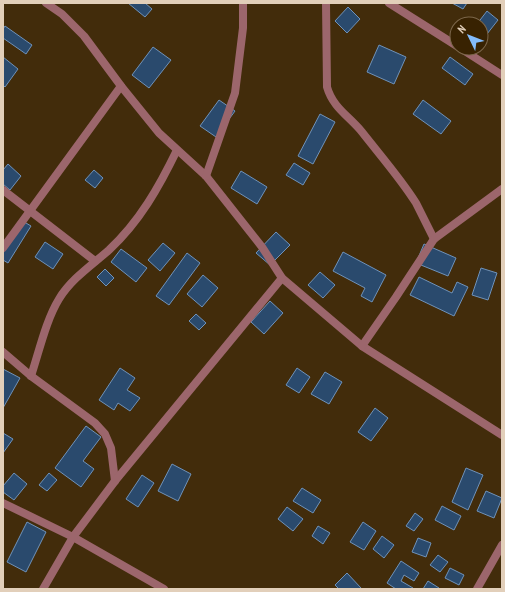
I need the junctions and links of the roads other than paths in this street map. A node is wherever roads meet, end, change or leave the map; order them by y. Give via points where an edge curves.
1 (46, 3) edge
2 (242, 3) edge
3 (326, 3) edge
4 (389, 3) edge
5 (449, 41) edge
6 (472, 56) edge
7 (502, 75) edge
8 (121, 86) junction
9 (177, 150) junction
10 (206, 176) junction
11 (502, 189) edge
12 (3, 190) edge
13 (30, 212) junction
14 (434, 239) junction
15 (3, 248) edge
16 (95, 261) junction
17 (282, 278) junction
18 (362, 346) junction
19 (3, 352) edge
20 (31, 376) junction
21 (502, 435) edge
22 (115, 481) junction
23 (3, 502) edge
24 (72, 537) junction
25 (502, 545) edge
26 (43, 589) edge
27 (164, 589) edge
28 (477, 589) edge

1 - 8 street via 62,14 84,36
2 - 10 street via 243,28 235,93
3 - 14 street via 327,88 330,98 387,164 415,203
4 - 5 street
6 - 7 street
8 - 9 street
8 - 13 street
9 - 10 street
9 - 16 street via 149,203 109,250
10 - 17 street via 262,247
11 - 14 street
12 - 13 street
13 - 15 street
13 - 16 street
14 - 18 street
16 - 20 street via 67,287 59,299 48,323
17 - 18 street
17 - 22 street
18 - 21 street
19 - 20 street
20 - 22 street via 95,423 105,434 111,448
22 - 24 street
23 - 24 street
24 - 26 street
24 - 27 street
25 - 28 street

